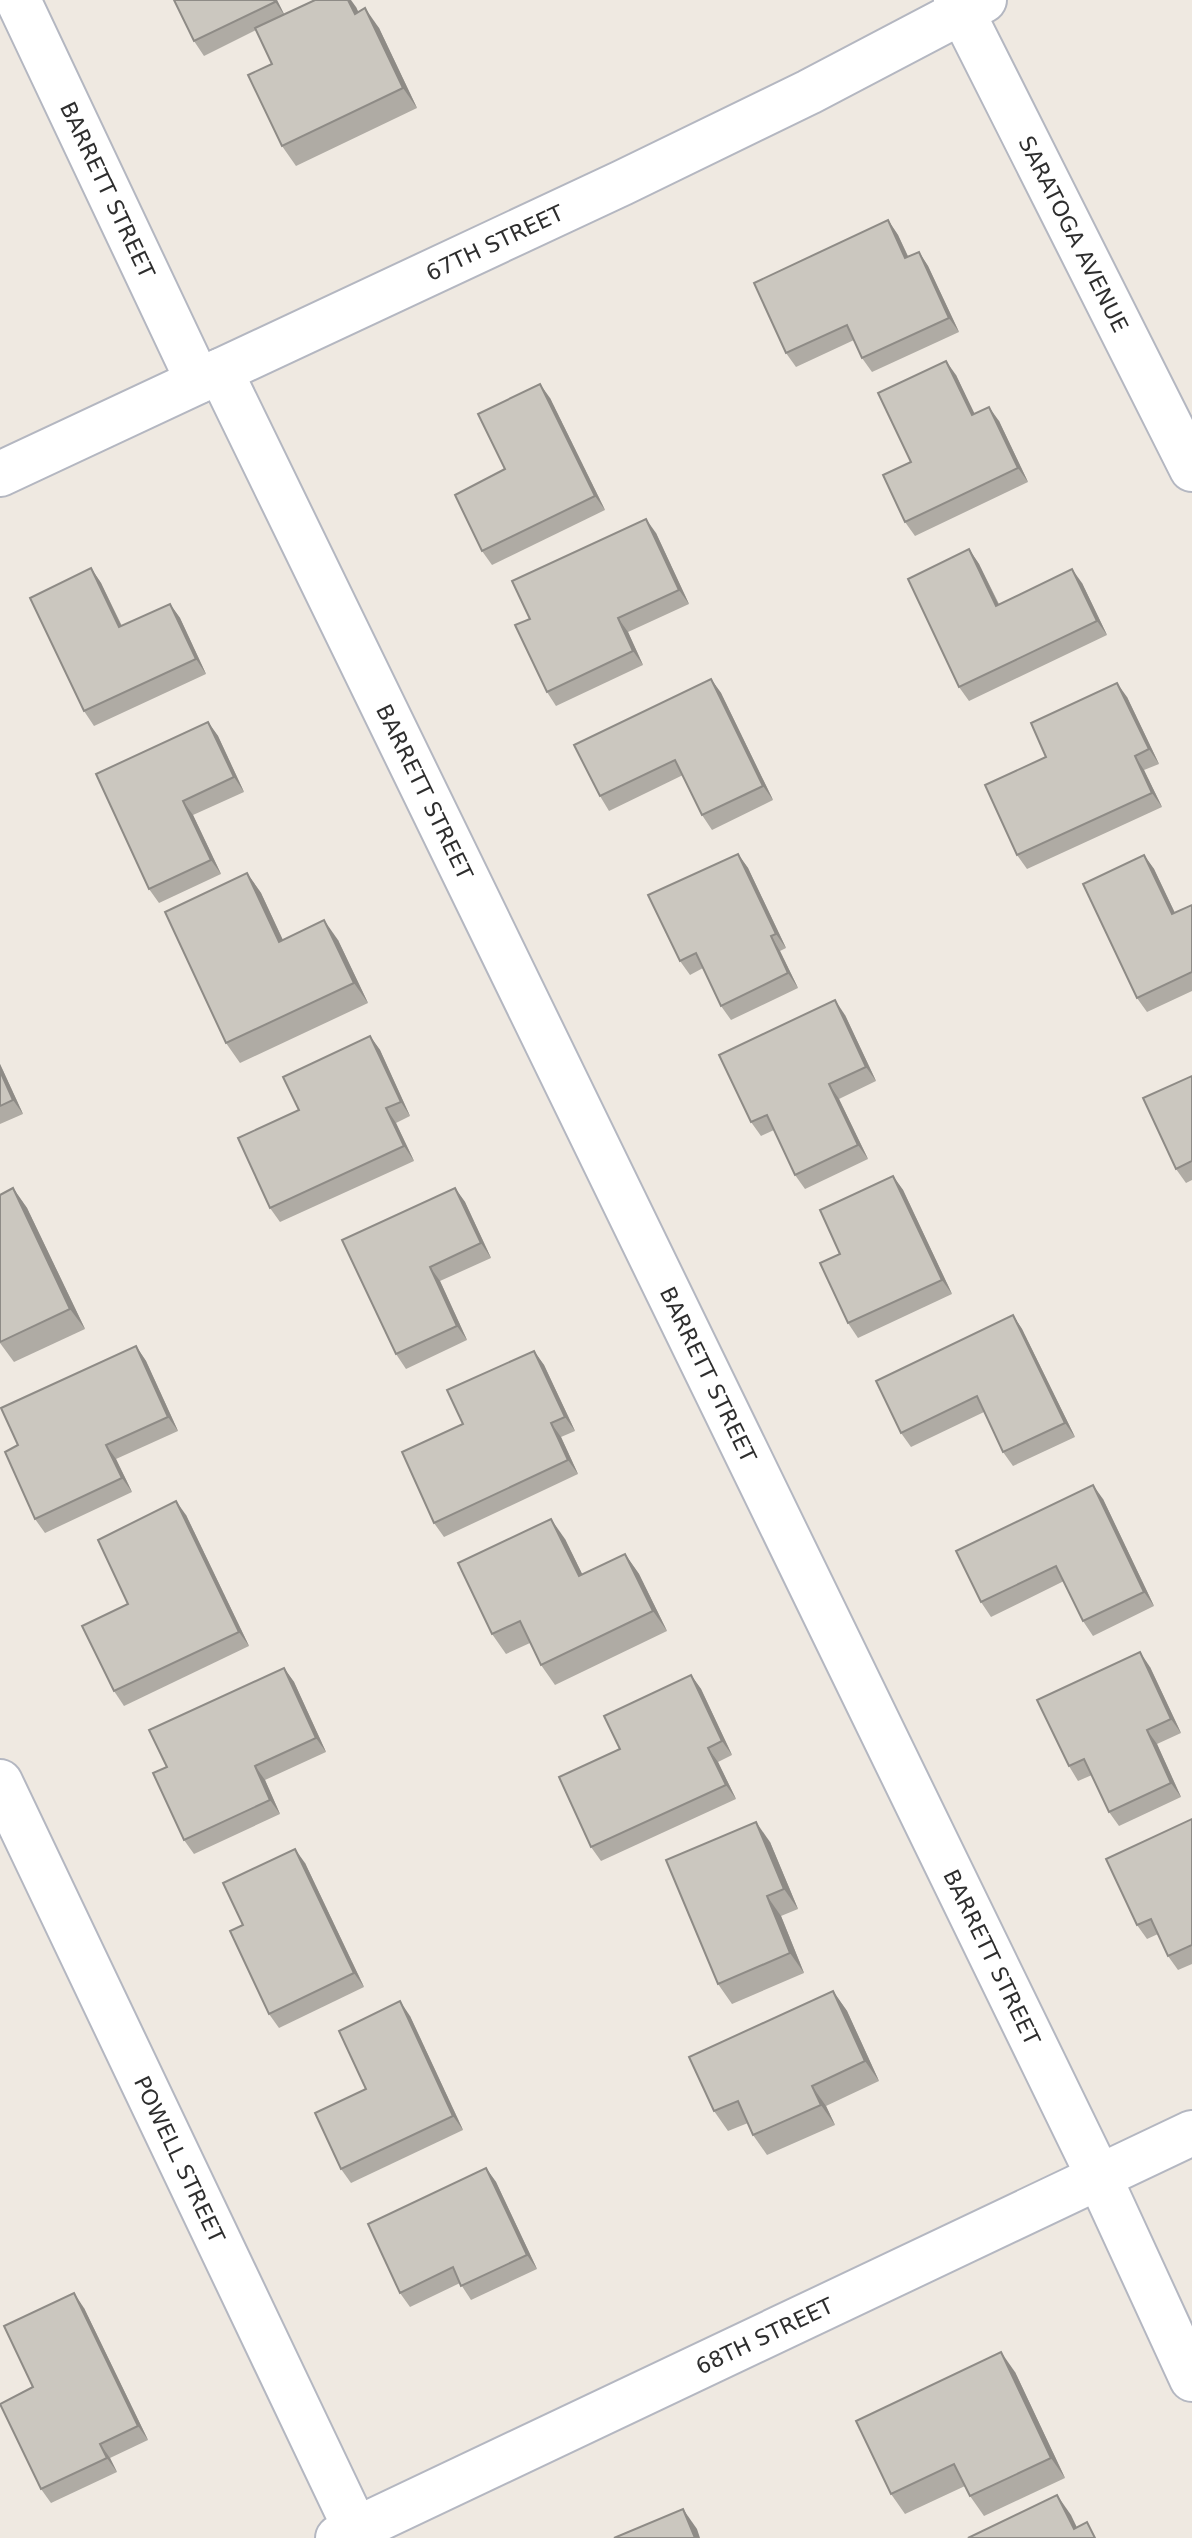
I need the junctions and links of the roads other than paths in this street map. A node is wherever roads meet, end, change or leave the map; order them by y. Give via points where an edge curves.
1 (18, 0) edge
2 (967, 4) edge
3 (209, 376) junction
4 (1192, 469) edge
5 (0, 474) edge
6 (0, 1782) edge
7 (1192, 2133) edge
8 (1099, 2177) junction
9 (1192, 2379) edge
10 (351, 2535) edge

1 - 3 street, BARRETT STREET
2 - 3 street, 67TH STREET via 809,92
2 - 4 street, SARATOGA AVENUE
3 - 5 street, 67TH STREET
3 - 8 street, BARRETT STREET
6 - 10 street, POWELL STREET
7 - 8 street, 68TH STREET
8 - 9 street, BARRETT STREET
8 - 10 street, 68TH STREET

